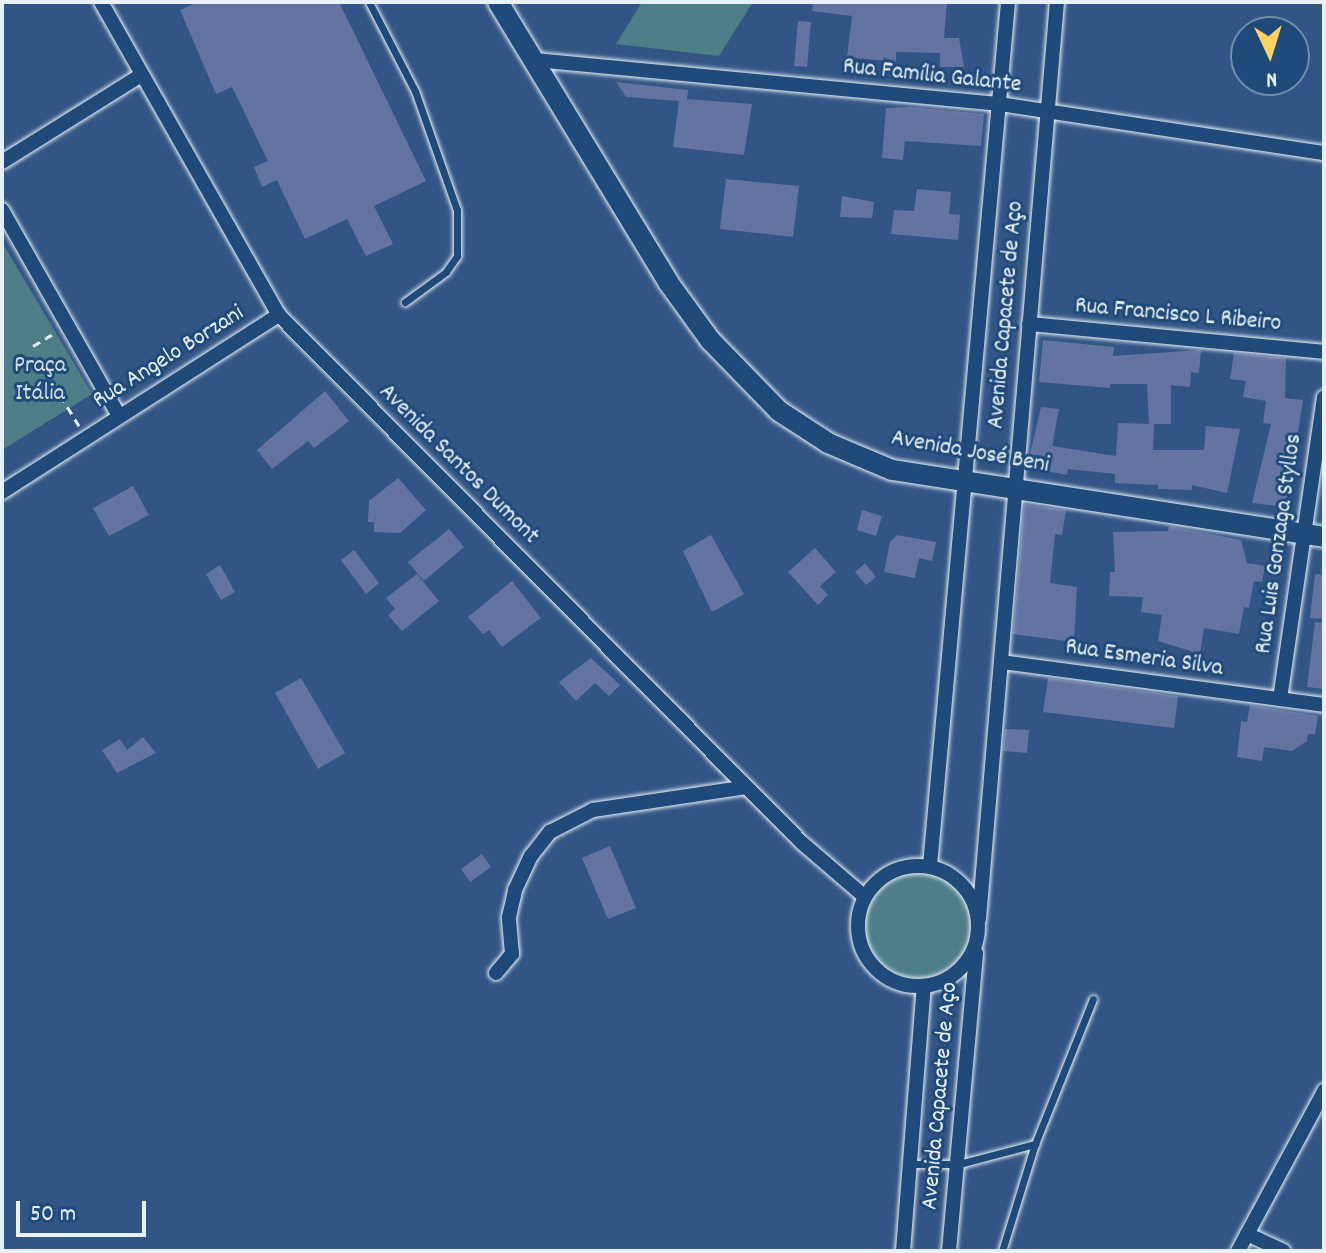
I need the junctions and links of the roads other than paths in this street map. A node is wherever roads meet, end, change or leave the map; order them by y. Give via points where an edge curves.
1 (101, 2) edge
2 (369, 2) edge
3 (498, 2) edge
4 (1008, 2) edge
5 (1057, 2) edge
6 (534, 60) junction
7 (141, 75) junction
8 (999, 104) junction
9 (1047, 112) junction
10 (1324, 153) edge
11 (2, 162) edge
12 (2, 210) edge
13 (405, 302) dead end
14 (279, 315) junction
15 (1029, 324) junction
16 (1324, 352) edge
17 (1324, 397) edge
18 (119, 416) junction
19 (967, 482) junction
20 (1012, 488) junction
21 (2, 492) edge
22 (1315, 536) edge
23 (1002, 662) junction
24 (1280, 699) junction
25 (1324, 705) edge
26 (746, 787) junction
27 (930, 866) junction
28 (865, 897) junction
29 (979, 919) junction
30 (976, 945) junction
31 (496, 973) dead end
32 (924, 986) junction
33 (1093, 999) dead end
34 (1324, 1091) edge
35 (1035, 1144) junction
36 (911, 1164) junction
37 (959, 1164) junction
38 (1247, 1234) junction
39 (903, 1251) edge
40 (949, 1251) edge
41 (1002, 1251) edge
42 (1238, 1251) edge
43 (1283, 1251) edge

1 - 7 street, Avenida Santos Dumont
2 - 13 lane via 415,91 457,210 457,256 446,272
3 - 6 main road, Avenida José Beni
4 - 8 street, Avenida Capacete de Aço
5 - 9 street, Avenida Capacete de Aço
6 - 8 street, Rua Família Galante
6 - 19 main road, Avenida José Beni via 668,282 710,340 779,411 828,443 892,470
7 - 11 street
7 - 14 street, Avenida Santos Dumont
8 - 9 street, Rua Família Galante
8 - 19 street, Avenida Capacete de Aço
9 - 10 street, Rua Família Galante
9 - 15 street, Avenida Capacete de Aço
12 - 18 street
14 - 18 street, Rua Angelo Borzani
14 - 26 street, Avenida Santos Dumont
15 - 16 street, Rua Francisco L Ribeiro
15 - 20 street, Avenida Capacete de Aço
17 - 22 street, Rua Luis Gonzaga Styllos
18 - 21 street, Rua Angelo Borzani
19 - 20 main road, Avenida José Beni
19 - 27 street, Avenida Capacete de Aço
20 - 22 main road, Avenida José Beni
20 - 23 street, Avenida Capacete de Aço
22 - 24 street, Rua Luis Gonzaga Styllos
23 - 24 street, Rua Esmeria Silva
23 - 29 street, Avenida Capacete de Aço
24 - 25 street, Rua Esmeria Silva
26 - 28 street, Avenida Santos Dumont
26 - 31 street via 593,810 550,832 515,890 509,917 512,954
27 - 28 street via 893,871
27 - 29 street via 963,885
28 - 32 street via 858,924 863,951 888,979
29 - 30 street
30 - 32 street via 956,973
30 - 37 street, Avenida Capacete de Aço
32 - 36 street, Avenida Capacete de Aço
33 - 35 lane
34 - 38 street
35 - 37 lane
35 - 41 lane
36 - 37 lane
36 - 39 street, Avenida Capacete de Aço
37 - 40 street, Avenida Capacete de Aço
38 - 42 street
38 - 43 street

